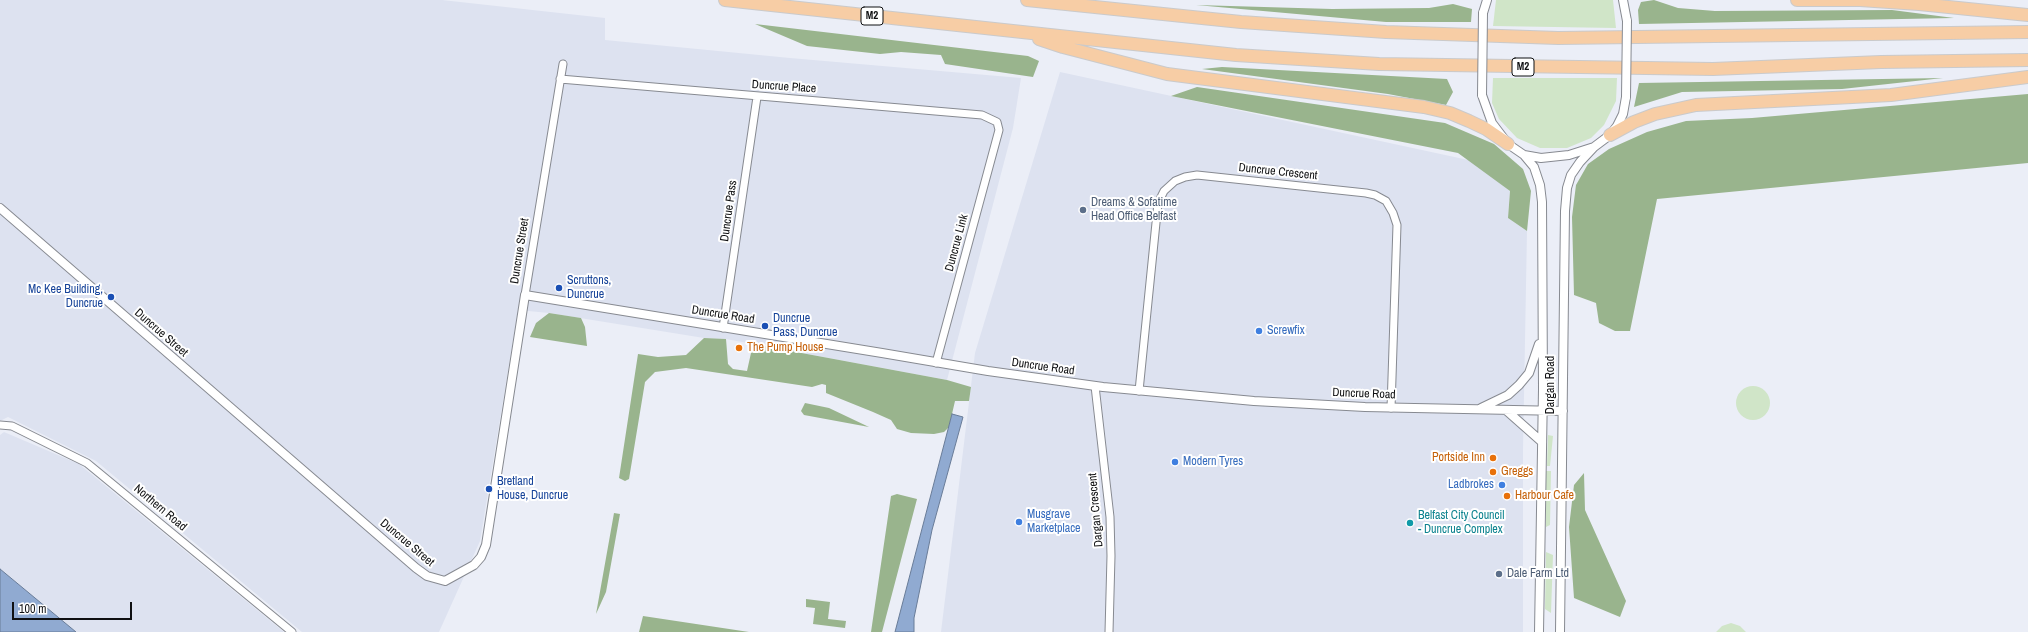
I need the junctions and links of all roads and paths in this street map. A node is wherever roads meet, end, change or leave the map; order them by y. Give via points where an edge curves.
1 (725, 0) edge
2 (1027, 0) edge
3 (1486, 0) edge
4 (1623, 0) edge
5 (1796, 0) edge
6 (2028, 15) edge
7 (1018, 32) junction
8 (2028, 32) edge
9 (2028, 60) edge
10 (563, 64) dead end
11 (2028, 78) edge
12 (560, 79) junction
13 (757, 97) junction
14 (1000, 130) joint
15 (1610, 135) junction
16 (1508, 144) junction
17 (1594, 147) junction
18 (1524, 155) junction
19 (0, 208) edge
20 (525, 295) junction
21 (723, 328) junction
22 (1542, 334) junction
23 (936, 363) junction
24 (1095, 386) junction
25 (1139, 391) junction
26 (1391, 408) junction
27 (1481, 408) junction
28 (1507, 411) junction
29 (1543, 411) junction
30 (1563, 411) junction
31 (0, 426) edge
32 (1542, 442) junction
33 (292, 632) edge
34 (1109, 632) edge
35 (1539, 632) edge
36 (1560, 632) edge

1 - 7 highway, M2
2 - 8 highway via 1241,22 1386,32 1558,38
3 - 16 street, bridge via 1483,13 1482,95 1492,123
4 - 15 street, bridge via 1627,20 1626,97 1622,114
5 - 6 highway via 1860,0
7 - 9 highway, M2 via 1236,55 1379,64 1713,69 1882,62
7 - 16 highway via 1063,47 1166,74 1424,107 1450,113
10 - 12 street, Duncrue Street
11 - 15 highway via 1891,94 1696,105 1655,114
12 - 13 street, Duncrue Place
12 - 20 street, Duncrue Street
13 - 14 street, Duncrue Place via 982,115 997,122
13 - 21 street, Duncrue Pass
14 - 23 street, Duncrue Link
15 - 17 street
16 - 18 street
17 - 18 street via 1555,158
17 - 30 street, Dargan Road via 1571,175 1565,211
18 - 22 street, Dargan Road via 1534,167 1542,202
19 - 20 street, Duncrue Street via 416,568 427,576 445,581 474,565 486,545
20 - 21 street, Duncrue Road
21 - 23 street, Duncrue Road
22 - 27 street via 1529,373 1508,395
22 - 29 street, Dargan Road
23 - 24 street, Duncrue Road
24 - 25 street, Duncrue Road
24 - 34 street, Dargan Crescent via 1110,517
25 - 26 street, Duncrue Road via 1254,401
25 - 26 street, Duncrue Crescent via 1158,203 1164,191 1175,181 1197,175 1366,193 1386,201 1396,225
26 - 27 street, Duncrue Road
27 - 28 street, Duncrue Road
28 - 29 street, Duncrue Road
28 - 32 street
29 - 30 street, Duncrue Road
29 - 32 street, Dargan Road
30 - 36 street, Dargan Road
31 - 33 street, Northern Road via 12,426 87,462
32 - 35 street, Dargan Road

